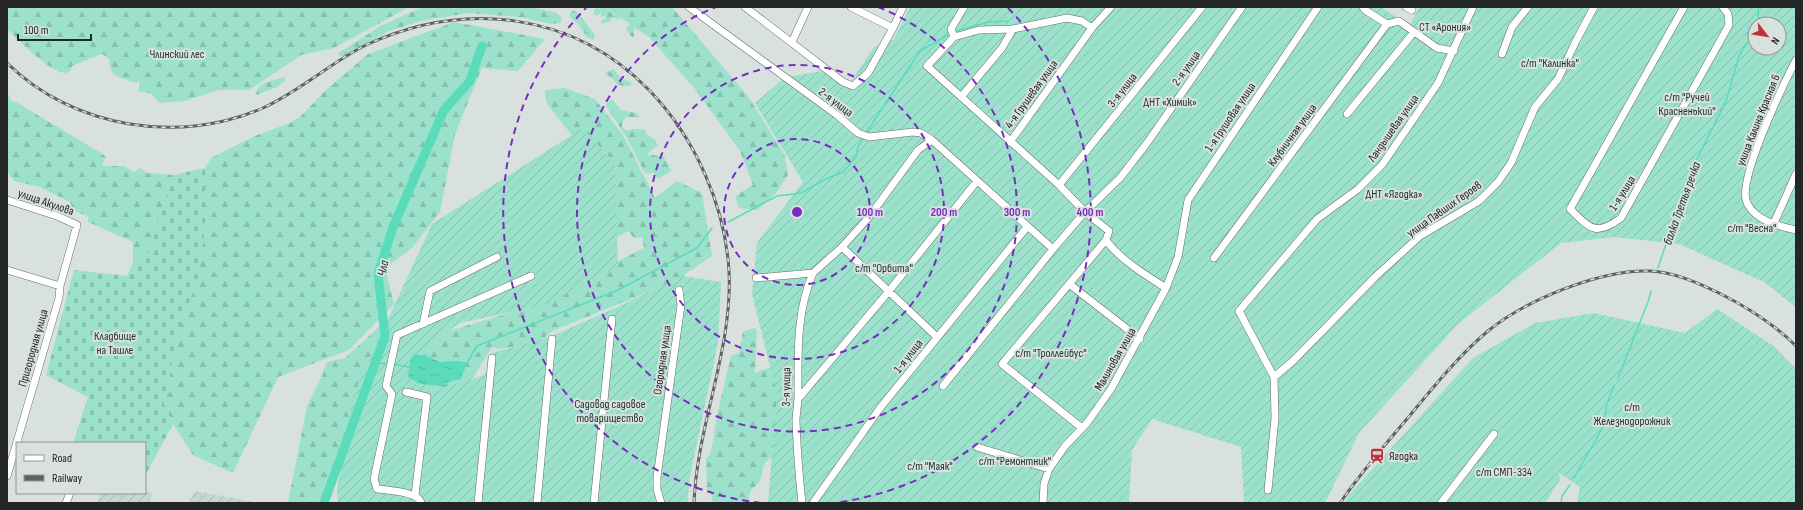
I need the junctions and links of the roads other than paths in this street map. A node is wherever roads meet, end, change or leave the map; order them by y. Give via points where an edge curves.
1 (689, 7) edge
2 (745, 7) edge
3 (808, 7) edge
4 (851, 7) edge
5 (903, 7) edge
6 (964, 7) edge
7 (1110, 7) edge
8 (1202, 7) edge
9 (1242, 7) edge
10 (1318, 7) edge
11 (1363, 7) edge
12 (1473, 7) edge
13 (1528, 7) edge
14 (1594, 7) edge
15 (1684, 7) edge
16 (1723, 7) edge
17 (1387, 24) junction
18 (893, 28) junction
19 (1092, 28) junction
20 (1012, 29) junction
21 (1414, 32) junction
22 (954, 38) junction
23 (792, 42) junction
24 (1454, 51) junction
25 (1502, 54) dead end
26 (1796, 60) edge
27 (961, 97) junction
28 (1347, 114) dead end
29 (932, 140) junction
30 (1010, 142) junction
31 (1796, 174) edge
32 (977, 182) junction
33 (1059, 185) junction
34 (7, 200) edge
35 (1085, 212) junction
36 (77, 225) joint
37 (1773, 225) junction
38 (1027, 227) junction
39 (1796, 230) edge
40 (1106, 240) junction
41 (842, 247) junction
42 (1180, 248) joint
43 (1053, 249) junction
44 (497, 256) dead end
45 (1214, 258) dead end
46 (7, 270) edge
47 (813, 273) junction
48 (531, 276) dead end
49 (756, 278) dead end
50 (1070, 283) junction
51 (60, 286) junction
52 (1166, 288) junction
53 (679, 290) dead end
54 (889, 291) junction
55 (612, 319) dead end
56 (423, 324) junction
57 (937, 337) junction
58 (1140, 339) junction
59 (552, 340) dead end
60 (492, 358) dead end
61 (1274, 377) junction
62 (943, 386) dead end
63 (406, 392) dead end
64 (798, 399) junction
65 (1082, 428) junction
66 (1494, 434) dead end
67 (17, 442) edge
68 (16, 445) edge
69 (977, 447) dead end
70 (1049, 469) junction
71 (7, 476) edge
72 (1268, 490) dead end
73 (415, 495) junction
74 (421, 503) edge
75 (478, 503) edge
76 (537, 503) edge
77 (594, 503) edge
78 (661, 503) edge
79 (802, 503) edge
80 (813, 503) edge
81 (1043, 503) edge
82 (1441, 503) edge

1 - 29 street, 2-я улица via 858,133 869,137 913,132 921,133
2 - 23 street
3 - 23 street
4 - 18 street
5 - 18 street
6 - 22 street via 951,29
7 - 19 street, 4-я Грушевая улица
8 - 33 street, 3-я улица
9 - 35 street, 2-я улица via 1147,144 1120,178
10 - 42 street, 1-я Грушовая улица via 1188,200
11 - 17 street
12 - 24 street, Ландышевая улица
13 - 25 street via 1512,27
14 - 61 street, улица Павших Героев via 1558,79 1536,107 1511,163 1498,182 1474,205 1420,236
15 - 16 street, 1-я улица via 1570,209 1590,228 1601,229 1621,218 1729,25 1728,14
17 - 21 street via 1399,21
17 - 45 street, Клубничная улица
18 - 23 street via 868,73 853,86 843,82
19 - 20 street via 1082,21 1066,18
19 - 30 street, 4-я Грушевая улица
20 - 22 street via 979,30
20 - 27 street via 1002,48
21 - 24 street via 1438,48
21 - 28 street
22 - 27 street, 4-я Грушевая улица via 927,66
24 - 61 street, Ландышевая улица via 1438,83 1382,165 1358,189 1317,219 1239,311
26 - 37 street, улица Калина Красная 6 via 1756,149 1744,195 1751,209
27 - 30 street, 4-я Грушевая улица
29 - 32 street, 2-я улица
29 - 41 street, 3-я улица via 918,150 869,217
30 - 33 street
31 - 37 street
32 - 38 street, 2-я улица
32 - 54 street
33 - 35 street
34 - 36 street, улица Акулова
35 - 40 street via 1109,231
35 - 43 street, 2-я улица
36 - 51 street, Пригородная улица
37 - 39 street
38 - 43 street, 2-я улица
38 - 57 street, 1-я улица
40 - 50 street
40 - 52 street via 1132,265
41 - 47 street, 3-я улица
41 - 54 street
42 - 52 street, Малиновая улица
43 - 62 street, 2-я улица
44 - 56 street via 430,291
46 - 51 street
47 - 49 street
47 - 64 street, 3-я улица via 803,300 797,365
48 - 56 street
50 - 58 street
50 - 65 street via 1002,364
51 - 67 street, Пригородная улица via 59,298
52 - 58 street, Малиновая улица
53 - 78 street, Огородная улица via 681,305 658,477 657,489
54 - 57 street
54 - 64 street
55 - 77 street
56 - 73 street via 397,335 386,386 392,394 374,479 377,489
57 - 80 street, 1-я улица via 880,408
58 - 65 street, Малиновая улица via 1111,389
59 - 76 street
60 - 75 street
61 - 72 street via 1275,418
63 - 73 street via 427,397
64 - 79 street, 3-я улица via 798,468
65 - 70 street, Малиновая улица
66 - 82 street
68 - 71 street, Пригородная улица
69 - 70 street
70 - 81 street, Малиновая улица via 1044,484
73 - 74 street

